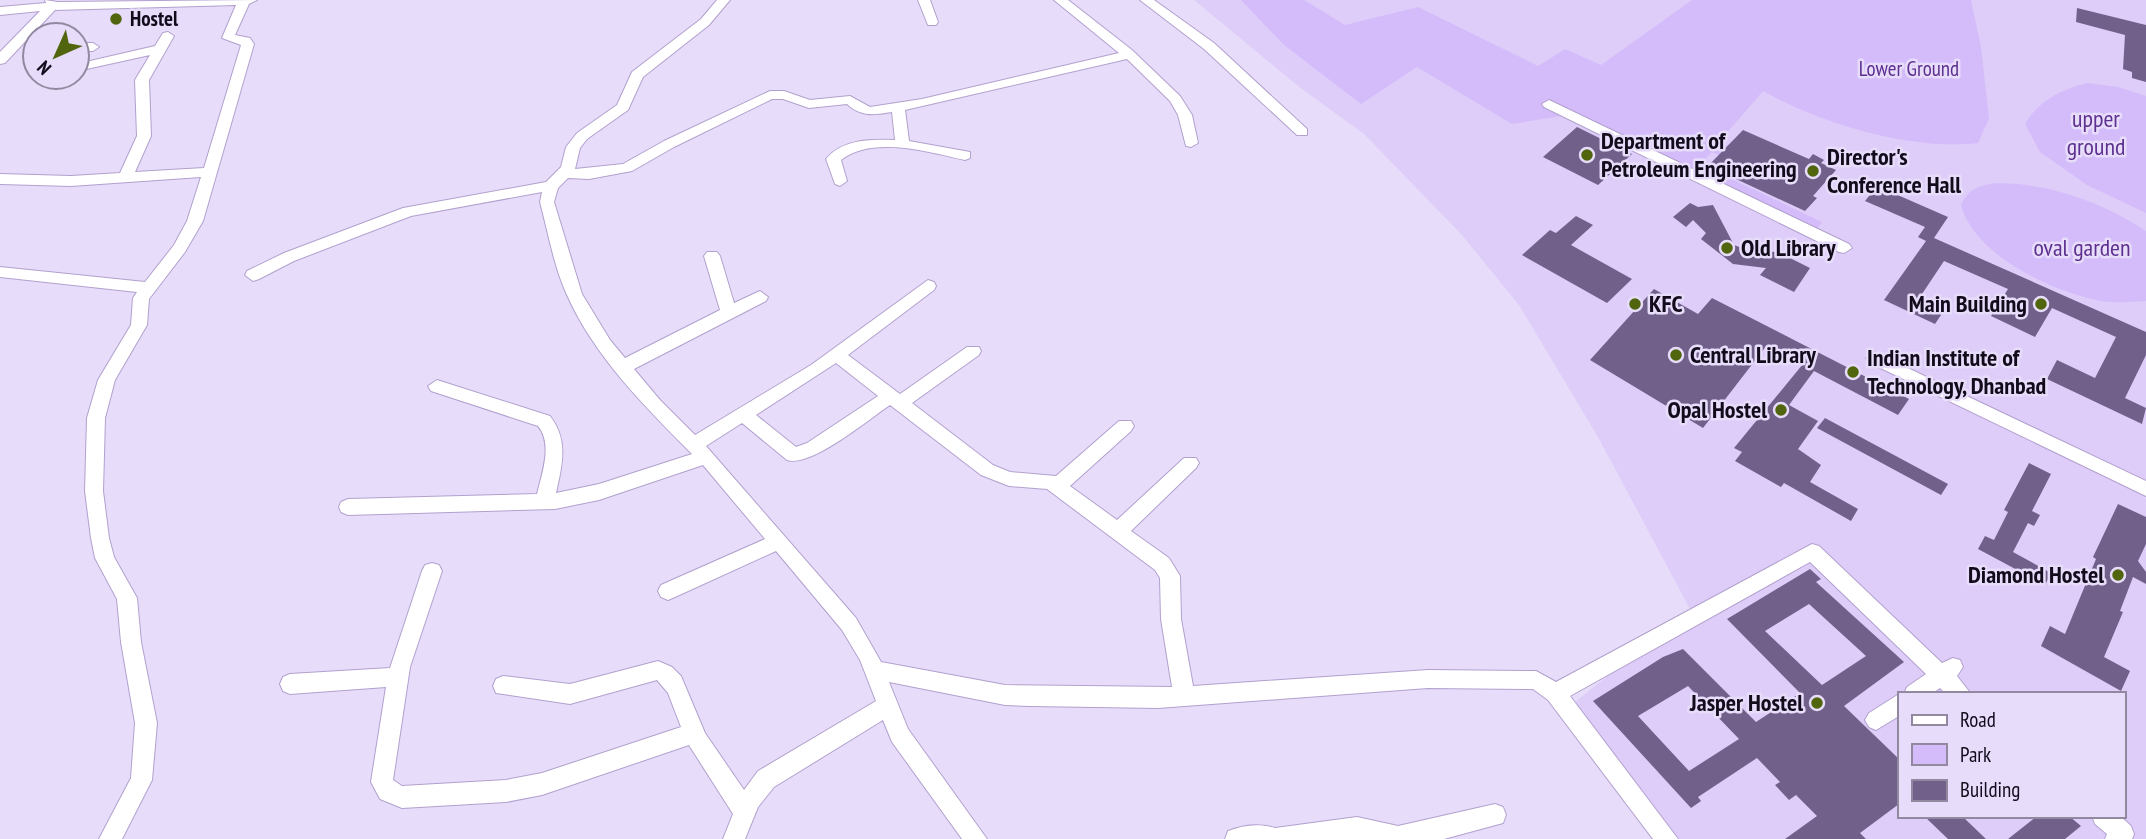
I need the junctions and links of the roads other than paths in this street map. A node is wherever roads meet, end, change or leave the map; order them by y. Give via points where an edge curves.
1 (248, 0) edge
2 (724, 0) edge
3 (924, 0) edge
4 (1060, 0) edge
5 (1146, 0) edge
6 (52, 2) edge
7 (0, 11) edge
8 (932, 22) dead end
9 (168, 36) dead end
10 (11, 42) edge
11 (161, 49) junction
12 (1128, 55) junction
13 (0, 60) edge
14 (91, 64) edge
15 (1549, 104) dead end
16 (898, 107) junction
17 (1302, 132) dead end
18 (902, 142) junction
19 (1191, 143) dead end
20 (965, 155) dead end
21 (211, 172) junction
22 (564, 173) junction
23 (0, 178) edge
24 (125, 178) junction
25 (840, 181) dead end
26 (551, 186) junction
27 (1844, 248) dead end
28 (712, 256) dead end
29 (0, 272) edge
30 (253, 275) dead end
31 (928, 286) dead end
32 (148, 288) junction
33 (760, 297) dead end
34 (729, 313) junction
35 (973, 351) dead end
36 (836, 355) junction
37 (1874, 358) dead end
38 (622, 367) junction
39 (438, 386) dead end
40 (895, 400) junction
41 (743, 414) junction
42 (1125, 426) dead end
43 (699, 451) junction
44 (1190, 463) dead end
45 (1058, 486) junction
46 (2146, 489) edge
47 (545, 501) junction
48 (348, 507) dead end
49 (1119, 530) junction
50 (779, 541) junction
51 (432, 571) dead end
52 (668, 592) dead end
53 (874, 670) junction
54 (1946, 672) junction
55 (398, 677) junction
56 (290, 684) dead end
57 (503, 686) dead end
58 (1917, 692) edge
59 (1960, 692) edge
60 (1555, 693) junction
61 (1184, 696) junction
62 (1898, 705) edge
63 (887, 706) junction
64 (1876, 720) dead end
65 (694, 733) junction
66 (745, 812) junction
67 (1495, 815) dead end
68 (2105, 818) edge
69 (110, 839) edge
70 (734, 839) edge
71 (976, 839) edge
72 (1236, 839) edge
73 (1667, 839) edge
74 (2116, 839) edge

1 - 6 street
1 - 21 street via 228,38 248,44
2 - 22 street via 705,22 637,75 623,107 575,144
3 - 8 street
4 - 12 street
5 - 17 street via 1209,46
6 - 7 street
6 - 10 street
9 - 11 street
10 - 13 street
11 - 14 street
11 - 24 street via 140,86 144,136
12 - 16 street
12 - 19 street via 1184,111
15 - 27 street
16 - 18 street
16 - 22 street via 864,111 850,100 809,104 770,95 628,168 599,174
18 - 20 street
18 - 25 street via 838,153 833,159
21 - 24 street
21 - 32 street via 195,221
22 - 26 street
23 - 24 street
26 - 30 street via 408,212
26 - 38 street via 547,202 574,294
28 - 34 street
29 - 32 street
31 - 36 street
32 - 69 street via 141,298 139,325 107,380 93,451 100,538 105,558 127,598 146,723 141,780
33 - 34 street
34 - 38 street
35 - 40 street
36 - 40 street
36 - 41 street
37 - 46 street
38 - 43 street
39 - 47 street via 552,428 555,438
40 - 41 street via 793,455
40 - 45 street via 994,474
41 - 43 street
42 - 45 street
43 - 47 street via 599,492
43 - 50 street
44 - 49 street
45 - 49 street
47 - 48 street
49 - 61 street via 1153,554 1170,576 1171,619
50 - 52 street
50 - 53 street via 849,624
51 - 55 street
53 - 61 street via 1005,695
53 - 63 street
54 - 58 street
54 - 59 street
54 - 60 street via 1812,552
55 - 56 street
55 - 65 street via 382,782 388,791 402,797 506,791
57 - 65 street via 570,694 659,670 668,673 675,684
60 - 61 street via 1536,680 1428,680
60 - 73 street
62 - 64 street
63 - 66 street via 766,779
63 - 71 street via 911,753
65 - 66 street
66 - 70 street
67 - 72 street via 1398,837 1357,828 1275,839 1262,835
68 - 74 street via 2123,834

